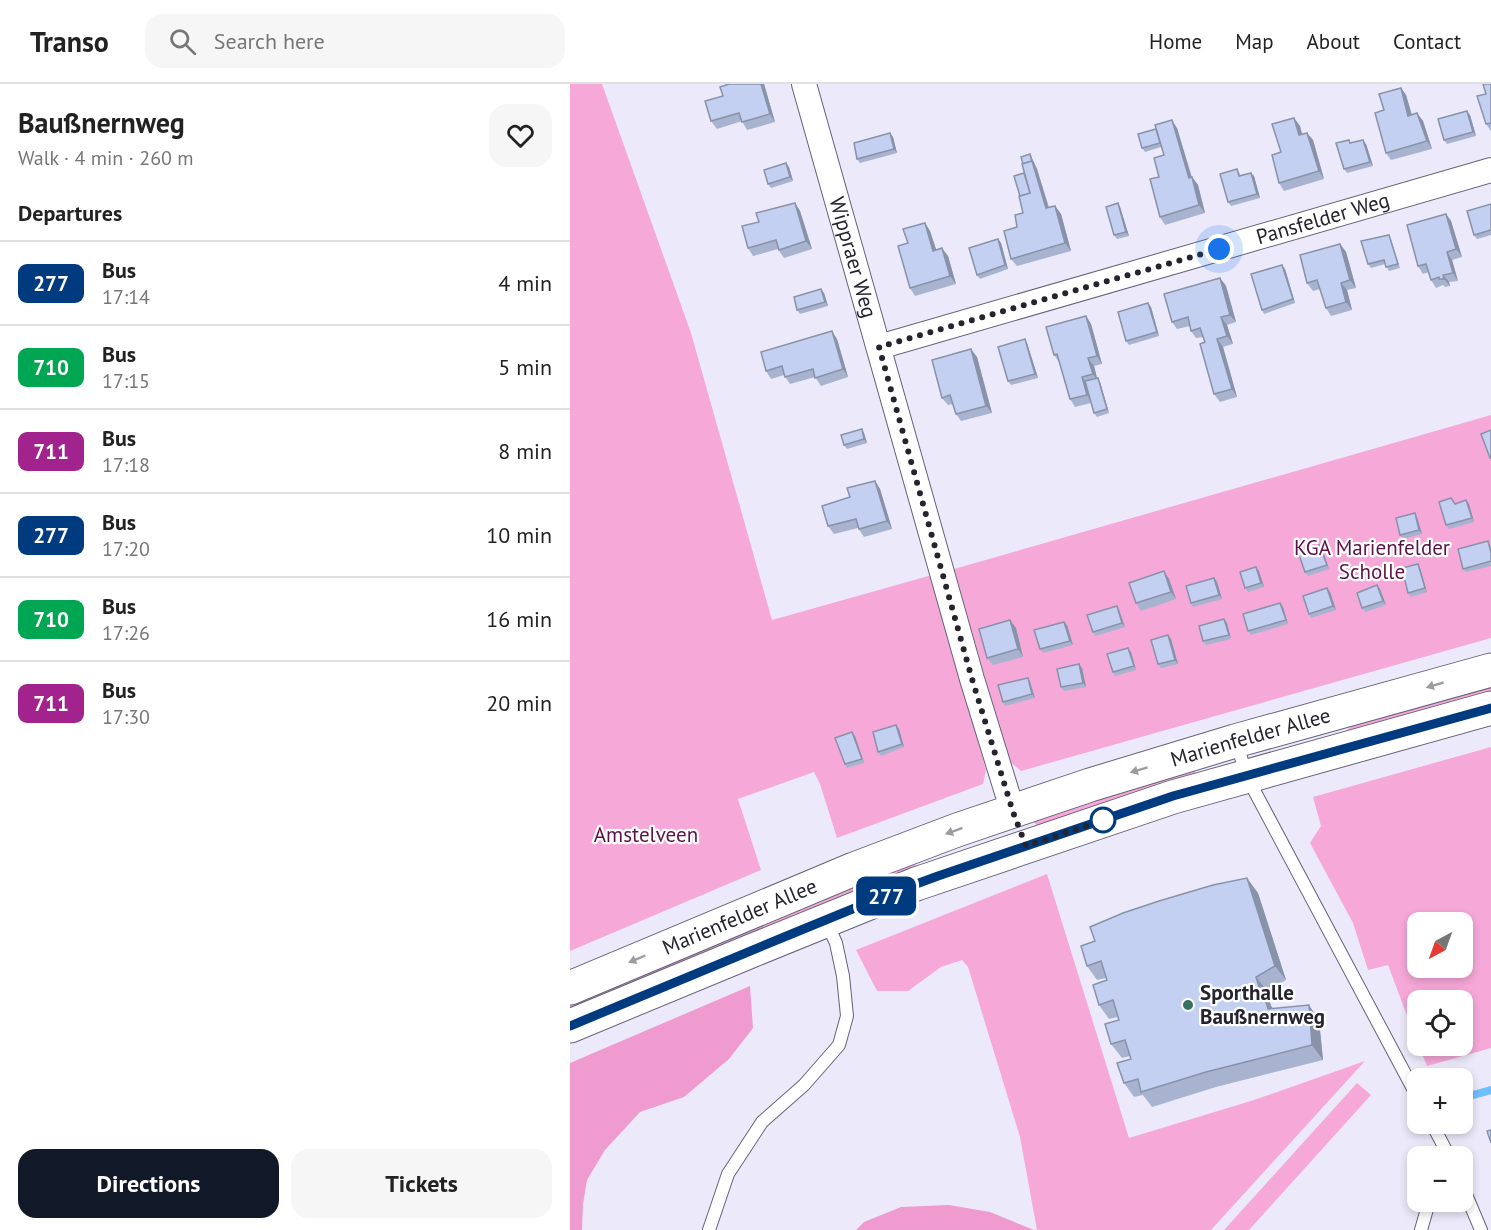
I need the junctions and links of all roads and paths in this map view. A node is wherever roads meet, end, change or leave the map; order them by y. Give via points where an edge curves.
1 (804, 84) edge
2 (1491, 170) edge
3 (879, 347) junction
4 (1491, 670) edge
5 (1491, 708) edge
6 (1235, 741) junction
7 (1247, 777) junction
8 (1019, 829) junction
9 (826, 920) junction
10 (570, 988) edge
11 (570, 1026) edge
12 (1407, 1077) edge
13 (1473, 1211) edge
14 (1427, 1212) edge
15 (709, 1230) edge
16 (1421, 1230) edge
17 (1481, 1230) edge

1 - 3 street, Wippraer Weg
2 - 3 street, Pansfelder Weg
3 - 8 street, Wippraer Weg via 972,679
4 -> 6 main road, Marienfelder Allee
5 - 7 main road, Marienfelder Allee
6 - 7 lane
6 -> 8 main road, Marienfelder Allee via 1090,785
7 - 8 main road, Marienfelder Allee
7 - 12 lane
8 - 9 main road, Marienfelder Allee via 916,884
8 -> 10 main road, Marienfelder Allee via 957,830
9 - 11 main road, Marienfelder Allee
9 - 15 lane via 843,976 847,1016 839,1045 762,1122 728,1174
13 - 17 lane
14 - 16 lane

